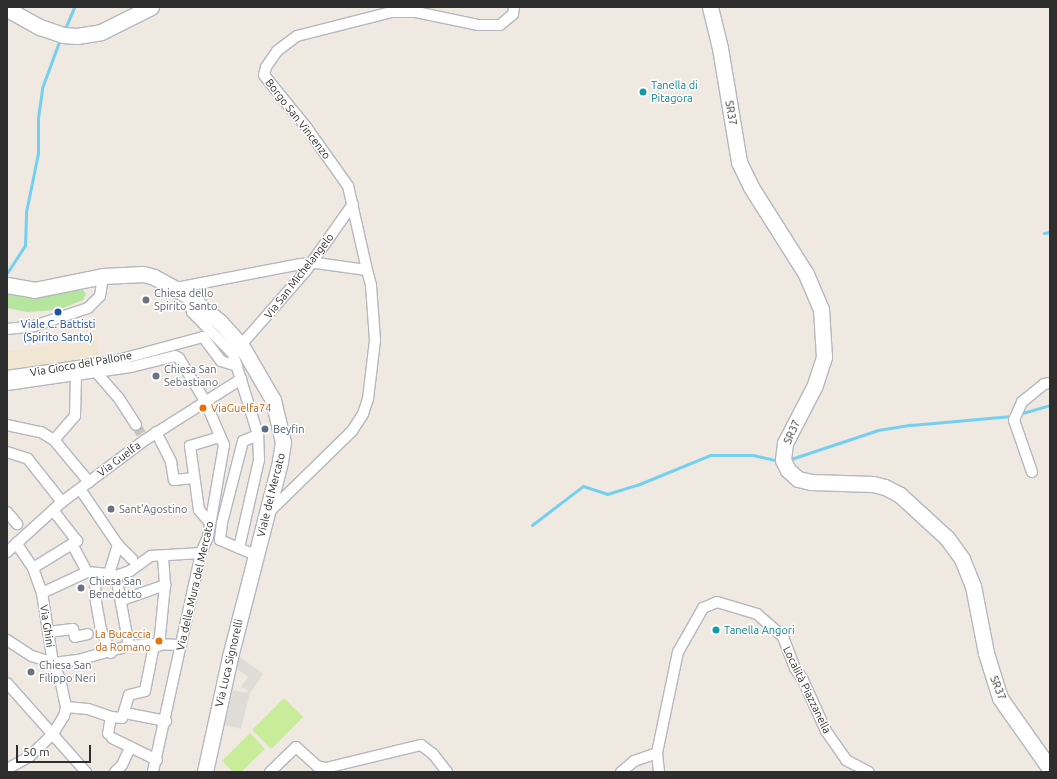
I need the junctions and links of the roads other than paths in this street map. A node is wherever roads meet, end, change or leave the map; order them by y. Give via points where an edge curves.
1 (151, 7) edge
2 (514, 7) edge
3 (710, 7) edge
4 (7, 9) edge
5 (353, 204) junction
6 (311, 263) junction
7 (367, 270) junction
8 (104, 276) junction
9 (7, 285) edge
10 (182, 292) junction
11 (7, 329) edge
12 (241, 345) junction
13 (237, 366) junction
14 (96, 372) junction
15 (76, 375) junction
16 (7, 376) edge
17 (241, 379) junction
18 (1050, 383) edge
19 (7, 385) edge
20 (205, 401) junction
21 (7, 425) edge
22 (136, 425) tunnel mouth
23 (156, 432) junction
24 (258, 435) junction
25 (220, 437) junction
26 (54, 440) junction
27 (7, 452) edge
28 (1032, 472) dead end
29 (194, 478) junction
30 (89, 482) junction
31 (80, 489) junction
32 (62, 502) junction
33 (53, 510) junction
34 (7, 512) edge
35 (266, 515) junction
36 (210, 523) junction
37 (17, 524) dead end
38 (16, 543) junction
39 (72, 544) junction
40 (118, 546) junction
41 (239, 548) junction
42 (7, 552) edge
43 (201, 553) junction
44 (256, 555) junction
45 (163, 557) junction
46 (132, 559) dead end
47 (33, 568) junction
48 (87, 572) junction
49 (113, 575) junction
50 (165, 585) junction
51 (42, 593) junction
52 (122, 600) junction
53 (48, 632) junction
54 (88, 634) dead end
55 (7, 640) edge
56 (181, 643) junction
57 (129, 646) junction
58 (157, 646) junction
59 (111, 653) junction
60 (53, 663) junction
61 (7, 683) edge
62 (66, 707) junction
63 (125, 713) junction
64 (110, 717) junction
65 (166, 722) junction
66 (53, 734) junction
67 (130, 748) junction
68 (657, 752) junction
69 (157, 760) junction
70 (7, 769) edge
71 (1050, 769) edge
72 (86, 772) edge
73 (115, 772) edge
74 (153, 772) edge
75 (205, 772) edge
76 (270, 772) edge
77 (446, 772) edge
78 (621, 772) edge
79 (659, 772) edge
80 (869, 772) edge

1 - 4 street via 101,32 77,36 63,35 40,27
2 - 5 street, Borgo San Vincenzo via 513,14 500,25 478,25 416,12 391,12 297,36 277,51 266,67 264,75 338,170 348,186
3 - 71 street, SR37 via 720,48 739,162 751,187 806,274 821,309 824,357 815,385 786,443 784,462 798,479 885,487 900,495 948,538 962,559 973,586 990,667 1000,698
5 - 6 street, Via San Michelangelo
5 - 7 street, Borgo San Vincenzo via 353,216
6 - 7 street
6 - 10 street
6 - 12 street, Via San Michelangelo
7 - 35 street, Borgo San Vincenzo via 371,285 375,340 368,399 363,414 352,431
8 - 9 street, Viale del Mercato via 34,290
8 - 10 street, Viale del Mercato via 142,274 154,277
8 - 11 street via 100,296 88,308 34,326
10 - 12 street, Viale del Mercato
10 - 13 street via 192,312 233,354
12 - 35 street, Viale del Mercato via 273,400 281,424 283,442
13 - 16 street, Via Gioco del Pallone via 221,361 203,337 114,360
13 - 17 street
14 - 15 street
14 - 20 street, Via delle Mura del Mercato via 175,356 179,358
14 - 22 street via 118,397
15 - 19 street
15 - 26 street via 75,416
17 - 20 street, Via Guelfa
17 - 24 street
18 - 28 street via 1044,384 1022,402 1014,420
20 - 23 street, Via Guelfa
20 - 25 street, Via delle Mura del Mercato
21 - 26 street via 41,432
23 - 29 street via 171,462 174,480
23 - 30 street, Via Guelfa
24 - 41 street via 259,460
24 - 41 street via 243,441 222,522 220,540
25 - 29 street via 190,446
25 - 36 street, Via delle Mura del Mercato via 224,445
26 - 30 street
27 - 32 street via 28,459
29 - 36 street via 200,513
30 - 31 street, Via Guelfa
31 - 32 street, Via Guelfa
31 - 40 street
32 - 33 street, Via Guelfa
33 - 38 street, Via Guelfa via 25,532
33 - 39 street via 77,541
34 - 37 street
35 - 44 street, Viale del Mercato
36 - 43 street, Via delle Mura del Mercato
38 - 42 street, Via Guelfa
38 - 47 street, Via Ghini
39 - 47 street
39 - 48 street
40 - 46 street
40 - 49 street
41 - 44 street
43 - 45 street via 187,552
43 - 56 street, Via delle Mura del Mercato
44 - 75 street, Via Luca Signorelli
45 - 49 street via 151,556 130,571
45 - 50 street
47 - 51 street, Via Ghini
48 - 49 street
48 - 51 street
49 - 52 street
49 - 59 street via 95,583 100,630
50 - 52 street
50 - 58 street
51 - 53 street, Via Ghini
52 - 57 street
53 - 54 street via 73,629 75,637
53 - 60 street, Via Ghini
55 - 60 street via 32,656
56 - 58 street
56 - 65 street, Via delle Mura del Mercato
57 - 58 street
57 - 59 street
58 - 63 street via 145,690 129,695
59 - 60 street
60 - 62 street, Via Ghini via 60,679
61 - 66 street
62 - 64 street via 88,709
62 - 66 street via 64,716
63 - 64 street via 122,718
63 - 65 street
64 - 67 street via 110,736
65 - 69 street, Via delle Mura del Mercato
66 - 70 street via 30,756
66 - 72 street
67 - 69 street
67 - 73 street via 122,765
68 - 78 street via 634,761
68 - 79 street, Località Piazzanella
68 - 80 street, Località Piazzanella via 678,652 703,608 717,602 758,614 783,637 826,731 846,760
69 - 74 street, Via delle Mura del Mercato
76 - 77 street via 296,747 317,766 326,768 421,745 433,754

